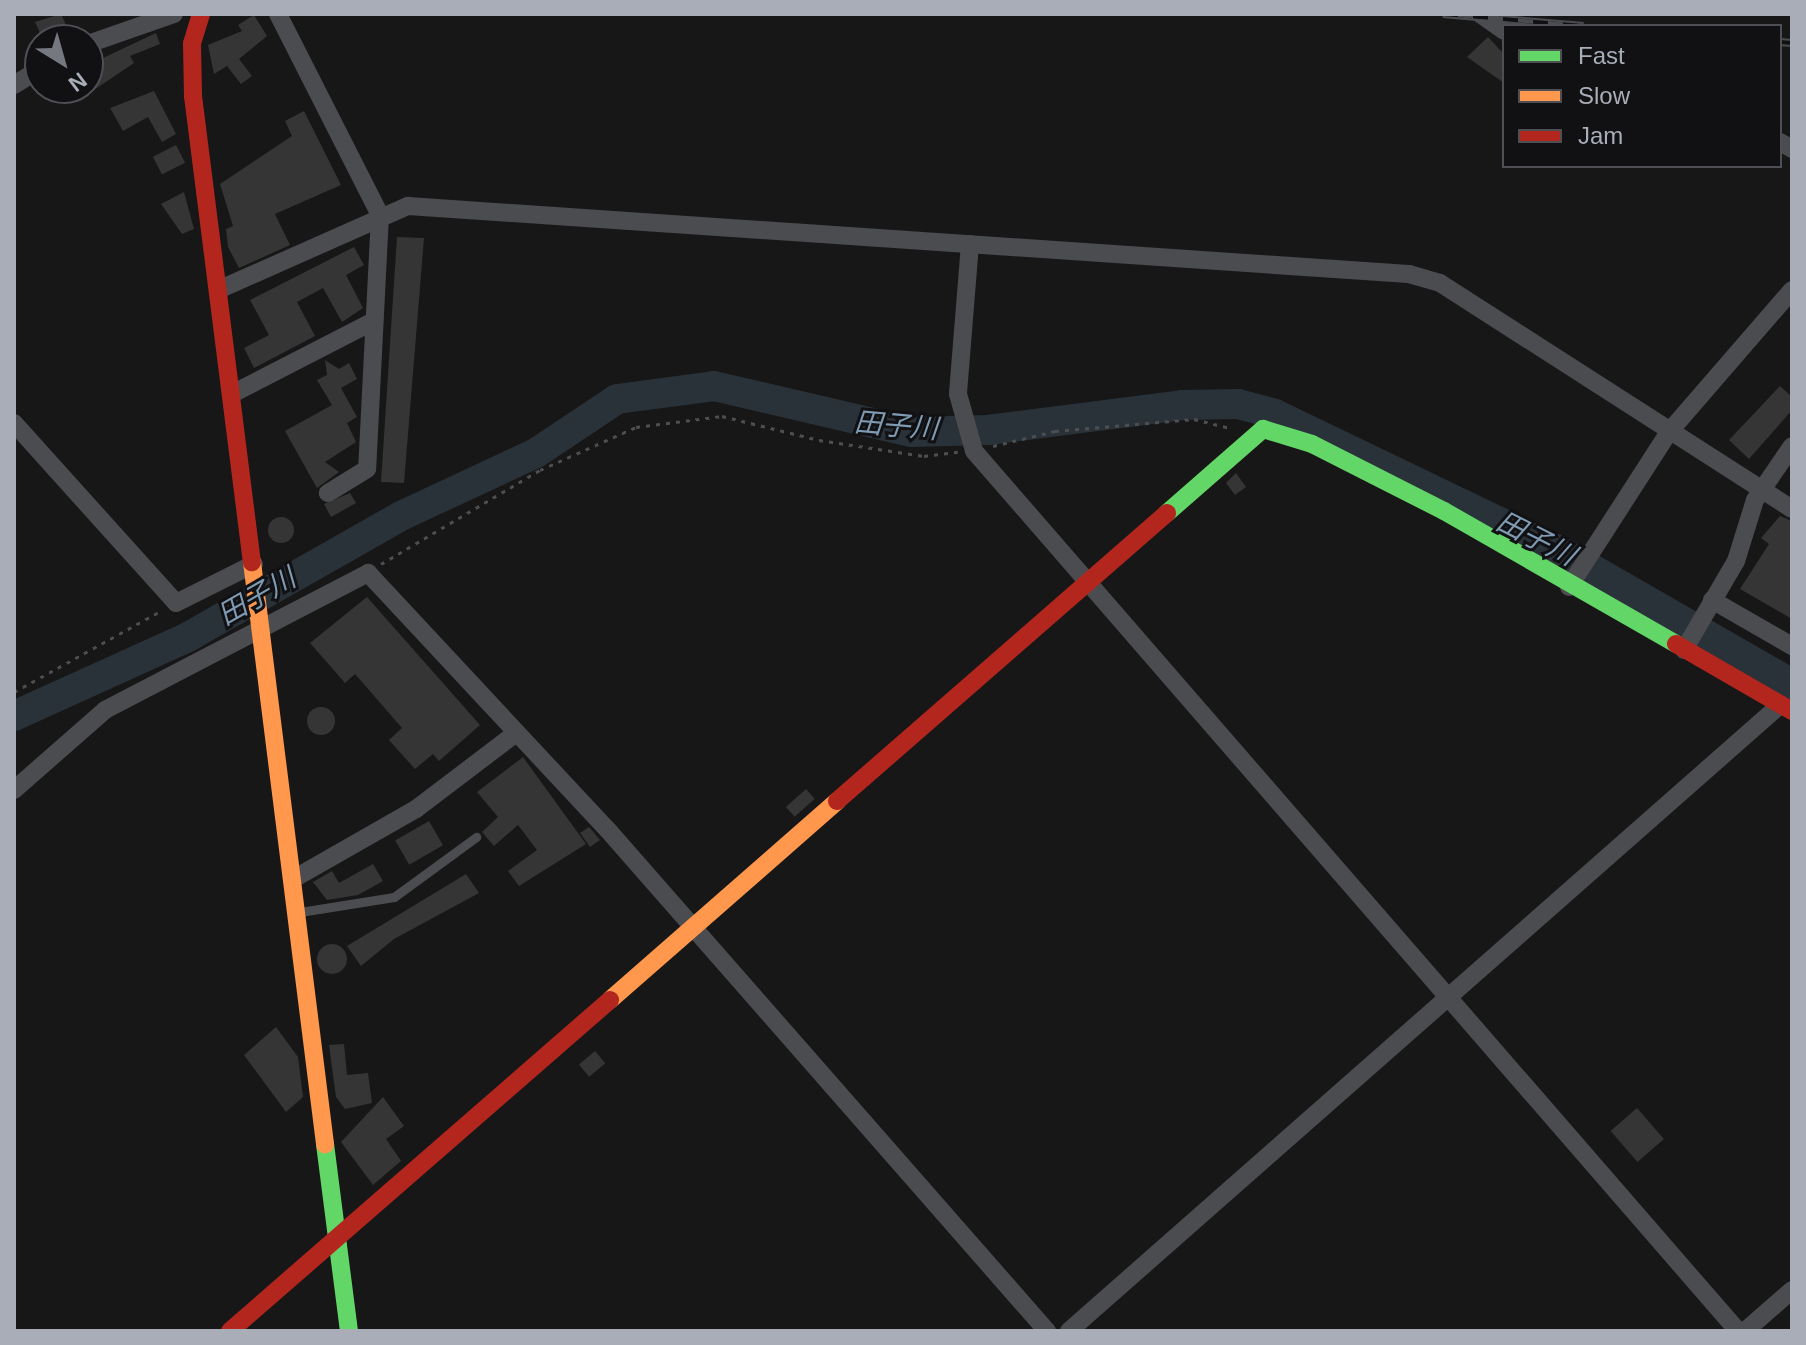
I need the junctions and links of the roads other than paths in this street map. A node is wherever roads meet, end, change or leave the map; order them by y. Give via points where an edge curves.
1 (174, 14) edge
2 (278, 14) edge
3 (1480, 14) edge
4 (199, 15) edge
5 (1502, 30) edge
6 (104, 38) edge
7 (380, 215) junction
8 (970, 244) junction
9 (218, 290) junction
10 (1792, 290) edge
11 (374, 321) junction
12 (232, 394) junction
13 (14, 423) edge
14 (1669, 432) junction
15 (1792, 446) edge
16 (1761, 490) junction
17 (328, 493) dead end
18 (1792, 509) edge
19 (255, 570) junction
20 (1083, 581) junction
21 (1571, 582) junction
22 (1707, 606) junction
23 (262, 619) junction
24 (1686, 645) junction
25 (1792, 646) edge
26 (1786, 708) edge
27 (516, 733) junction
28 (14, 790) edge
29 (476, 837) dead end
30 (295, 878) junction
31 (300, 912) junction
32 (692, 926) junction
33 (1448, 996) junction
34 (340, 1235) junction
35 (1792, 1290) edge
36 (230, 1331) edge
37 (349, 1331) edge
38 (1047, 1331) edge
39 (1069, 1331) edge
40 (1738, 1331) edge
41 (1745, 1331) edge

1 - 6 street
2 - 7 street
3 - 5 street
4 - 9 street via 190,74
7 - 8 street via 408,206
7 - 9 street
7 - 11 street
8 - 14 street via 1409,274 1440,283
8 - 20 street via 959,408 973,448
9 - 12 street
10 - 14 street
11 - 12 street
11 - 17 street via 367,469
12 - 19 street
13 - 19 street via 176,603
14 - 16 street
14 - 21 street
15 - 16 street
16 - 18 street
16 - 22 street via 1736,561
19 - 23 street
20 - 21 street via 1263,429 1312,444
20 - 32 street
20 - 33 street
21 - 24 street
22 - 24 street
22 - 25 street
23 - 27 street via 368,573
23 - 28 street via 105,710
23 - 30 street
24 - 26 street
26 - 33 street
27 - 30 street via 416,809
27 - 32 street
29 - 31 lane via 394,897
30 - 31 street
31 - 34 street
32 - 34 street
32 - 38 street
33 - 39 street
33 - 40 street
34 - 36 street
34 - 37 street
35 - 41 street

